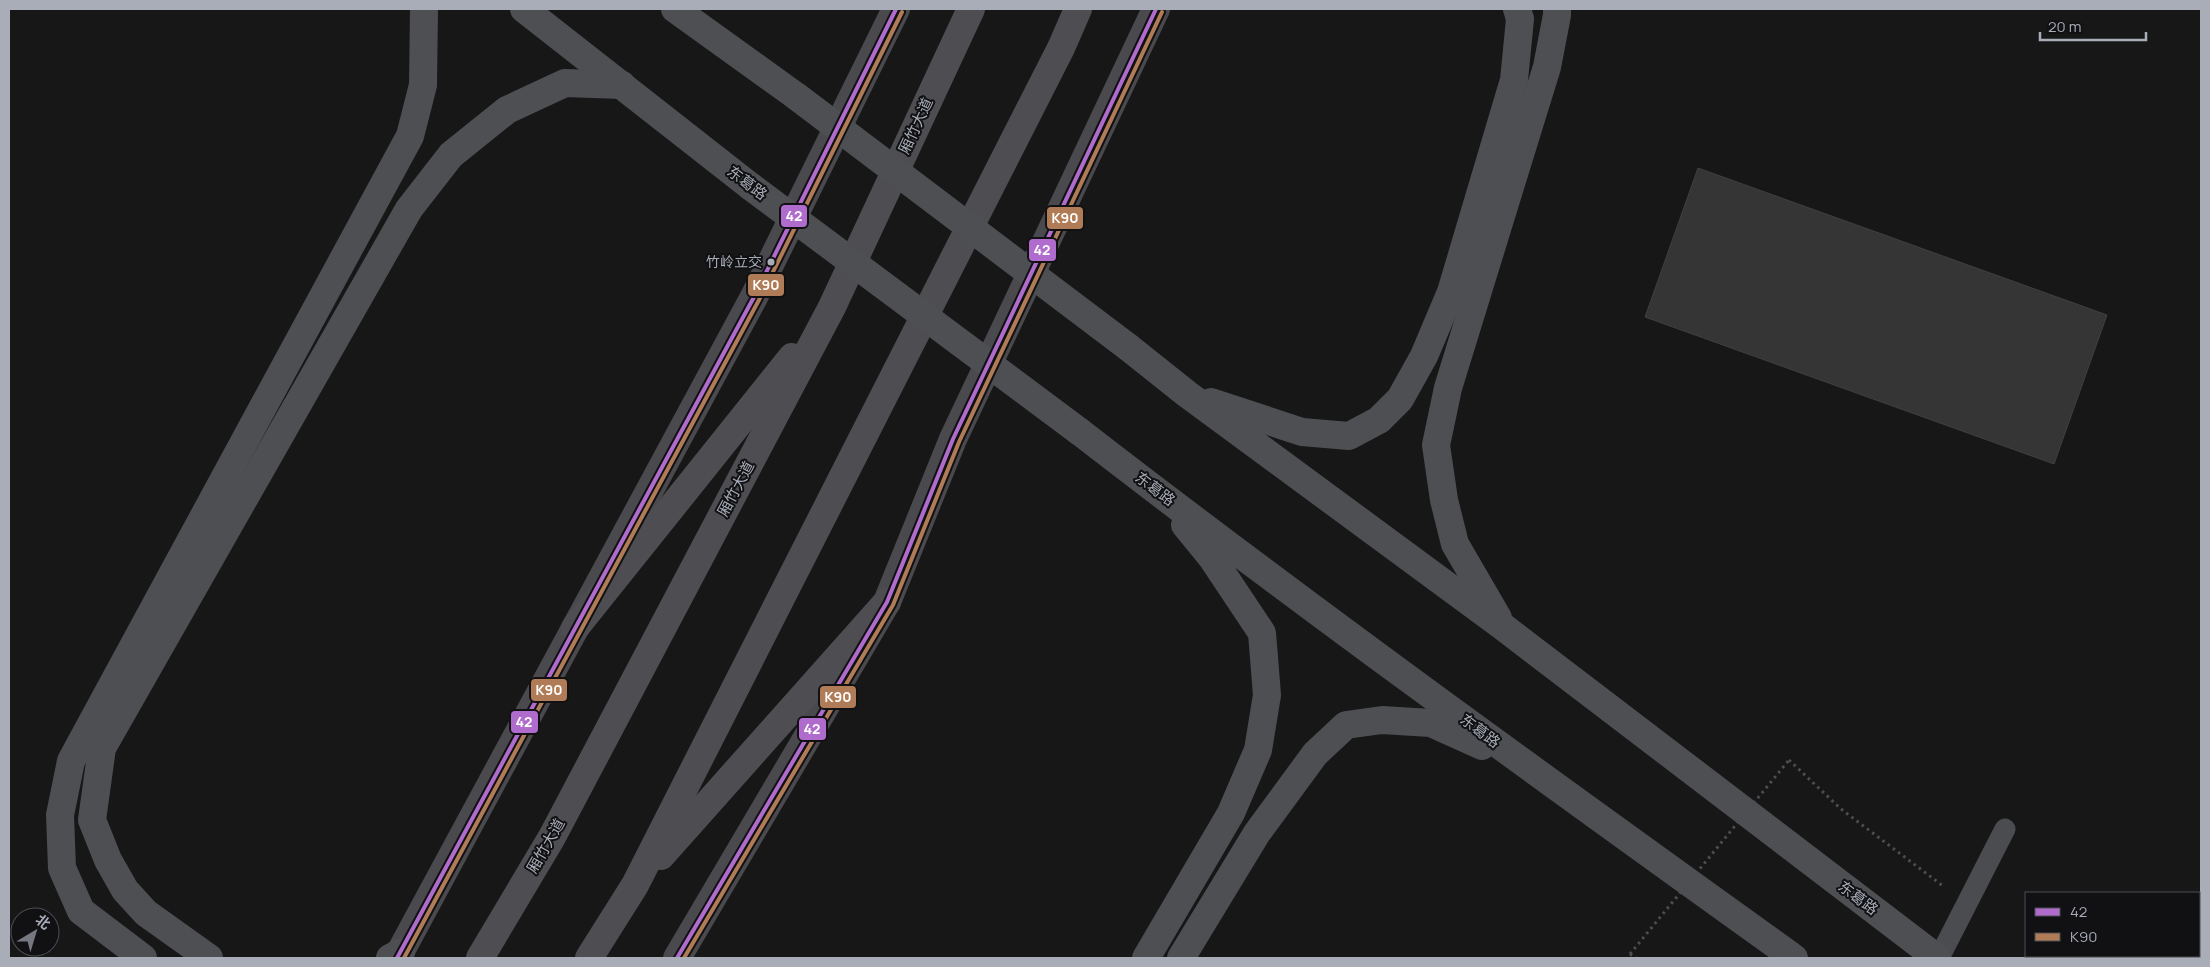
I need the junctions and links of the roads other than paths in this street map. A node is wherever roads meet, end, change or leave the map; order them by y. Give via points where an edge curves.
1 (424, 9) edge
2 (524, 9) edge
3 (675, 9) edge
4 (896, 9) edge
5 (971, 9) edge
6 (1078, 9) edge
7 (1156, 9) edge
8 (1517, 9) edge
9 (1556, 9) edge
10 (622, 85) junction
11 (832, 307) junction
12 (1187, 394) junction
13 (1161, 495) junction
14 (887, 602) junction
15 (1502, 626) junction
16 (575, 628) junction
17 (1526, 765) junction
18 (2005, 829) dead end
19 (635, 885) junction
20 (396, 956) edge
21 (143, 958) edge
22 (209, 958) edge
23 (480, 958) edge
24 (589, 958) edge
25 (677, 958) edge
26 (1146, 958) edge
27 (1181, 958) edge
28 (1794, 958) edge
29 (1938, 958) edge

1 - 21 main road via 423,85 410,136 71,761 60,815 62,868 81,910
2 - 10 main road, 东葛路
3 - 12 main road, 东葛路, bridge via 796,96
4 - 16 main road via 754,297
5 - 11 highway, 厢竹大道
6 - 19 highway
7 - 14 main road via 952,439
8 - 12 main road via 1520,19 1514,80 1451,292 1424,356 1400,399 1379,420 1349,436 1302,432
9 - 15 main road via 1547,67 1448,388 1436,445 1444,500 1455,544
10 - 13 main road, 东葛路, bridge via 750,186
10 - 22 main road via 565,83 507,110 451,155 430,180 409,209 102,748 92,820 108,860 125,890 146,913
11 - 16 highway
11 - 23 highway, 厢竹大道 via 552,837
12 - 15 main road, 东葛路
13 - 17 main road, 东葛路
13 - 26 main road via 1212,558 1262,633 1268,695 1258,750 1231,813
14 - 19 highway
14 - 25 main road
15 - 29 main road, 东葛路
16 - 20 main road
17 - 27 main road via 1431,724 1382,720 1346,725 1315,754 1257,833
17 - 28 main road, 东葛路
18 - 29 lane
19 - 24 highway

